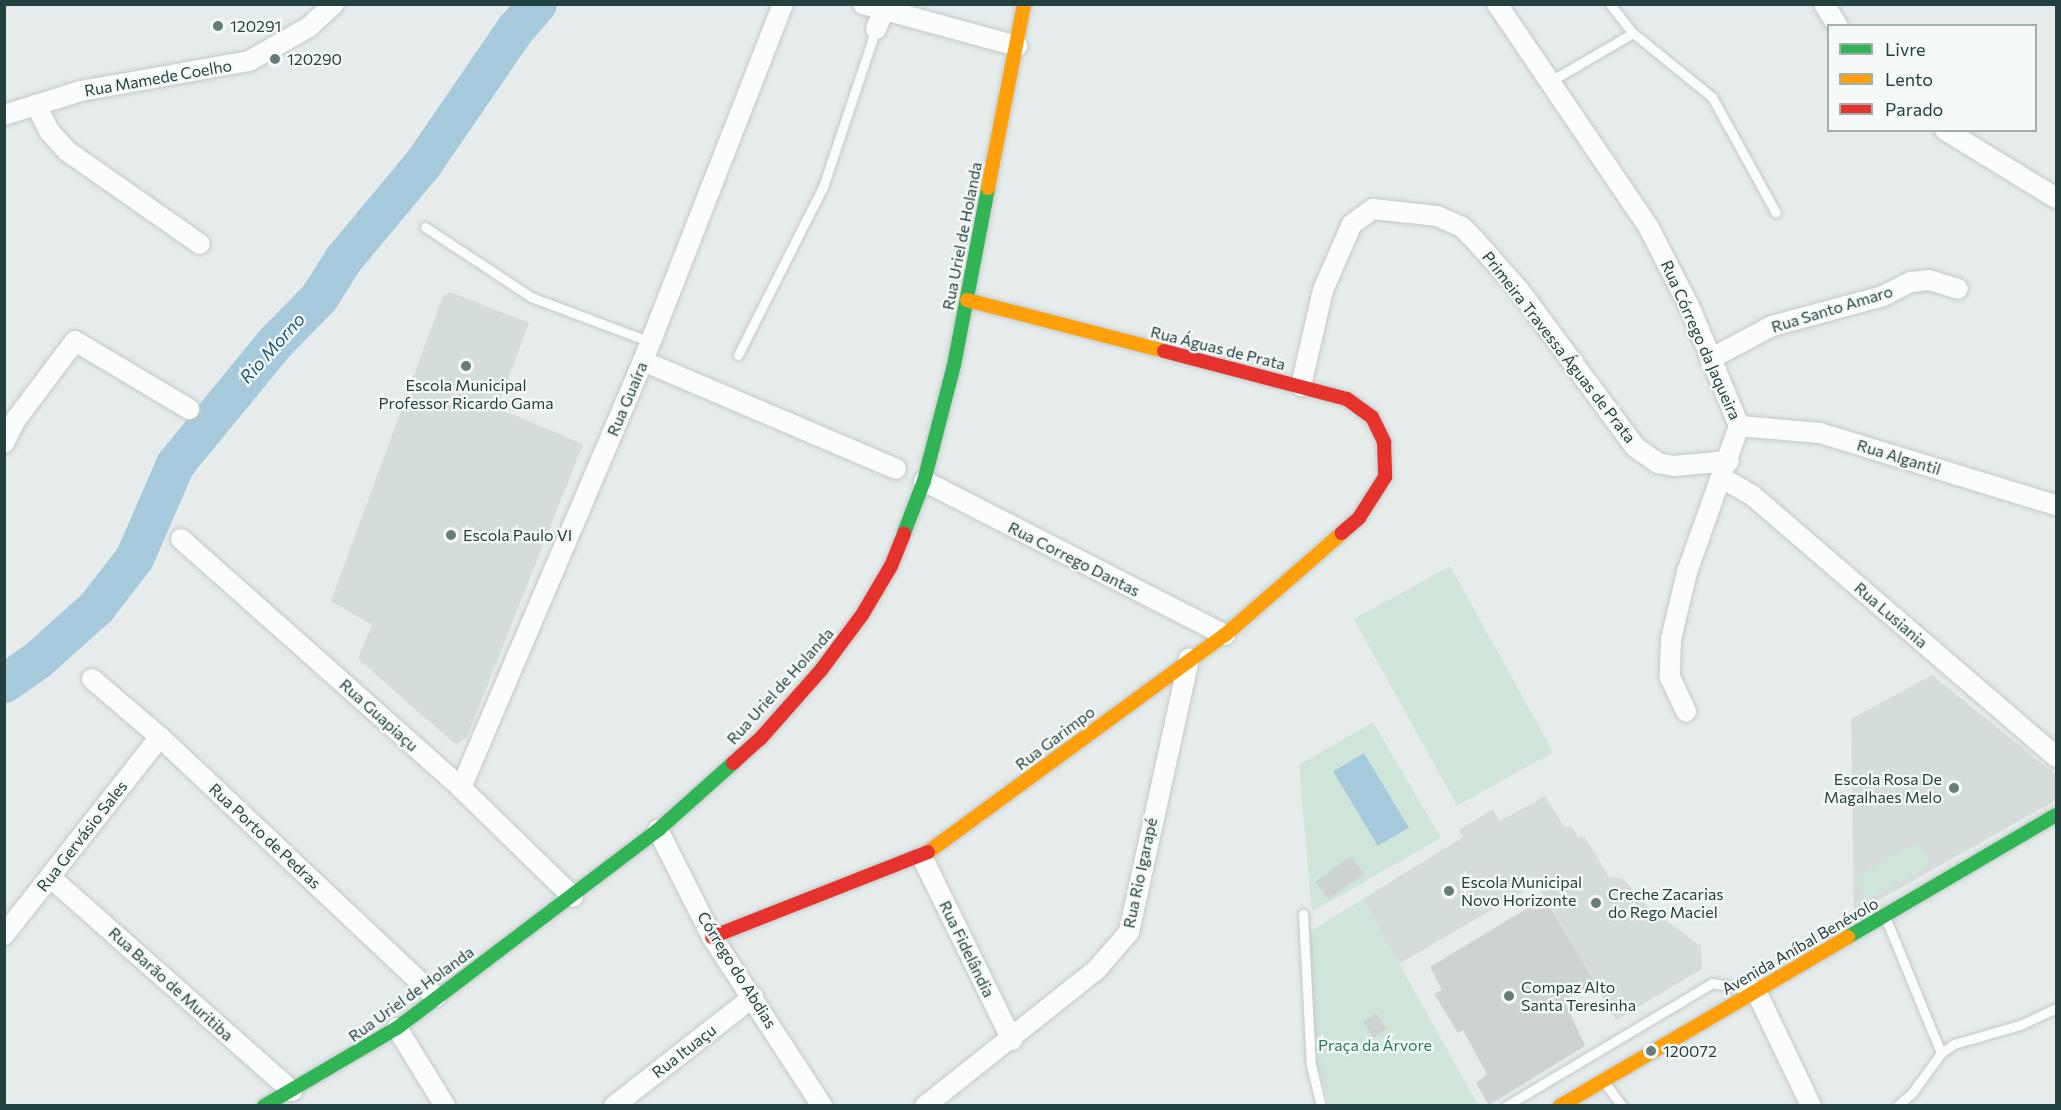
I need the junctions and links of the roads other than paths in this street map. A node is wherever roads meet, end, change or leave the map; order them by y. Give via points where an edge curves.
1 (334, 4) edge
2 (783, 4) edge
3 (863, 4) edge
4 (1024, 4) edge
5 (1497, 4) edge
6 (1610, 4) edge
7 (1824, 4) edge
8 (884, 10) junction
9 (1837, 24) edge
10 (876, 29) joint
11 (1632, 33) junction
12 (1017, 46) junction
13 (1549, 82) junction
14 (36, 105) junction
15 (4, 115) edge
16 (1948, 132) edge
17 (2056, 198) edge
18 (1776, 213) dead end
19 (425, 227) dead end
20 (200, 244) dead end
21 (1958, 289) dead end
22 (967, 300) junction
23 (651, 342) junction
24 (738, 355) dead end
25 (1710, 358) junction
26 (643, 361) junction
27 (1301, 386) junction
28 (189, 409) dead end
29 (1739, 426) junction
30 (4, 442) edge
31 (896, 469) dead end
32 (1726, 470) junction
33 (924, 481) junction
34 (1375, 497) joint
35 (2056, 505) edge
36 (181, 539) dead end
37 (1225, 635) junction
38 (1189, 658) junction
39 (92, 679) dead end
40 (1686, 711) dead end
41 (160, 737) junction
42 (2056, 757) edge
43 (461, 788) junction
44 (2056, 814) edge
45 (658, 830) junction
46 (922, 857) junction
47 (50, 877) junction
48 (573, 897) junction
49 (1303, 914) dead end
50 (1885, 916) junction
51 (4, 935) edge
52 (712, 937) junction
53 (1756, 991) junction
54 (436, 997) junction
55 (753, 997) junction
56 (2056, 1008) edge
57 (397, 1028) junction
58 (1012, 1040) junction
59 (1941, 1053) junction
60 (1603, 1080) junction
61 (292, 1091) junction
62 (264, 1106) edge
63 (446, 1106) edge
64 (614, 1106) edge
65 (822, 1106) edge
66 (925, 1106) edge
67 (1321, 1106) edge
68 (1506, 1106) edge
69 (1560, 1106) edge
70 (1622, 1106) edge
71 (1811, 1106) edge
72 (1897, 1106) edge

1 - 14 street, Rua Mamede Coelho via 309,27 249,61 102,87
2 - 23 street, Rua Guaíra
3 - 8 street
4 - 12 street, Rua Uriel de Holanda
5 - 13 street, Rua Córrego da Jaqueira
6 - 11 lane
7 - 9 street
8 - 10 street
8 - 12 street
10 - 24 lane via 823,187
11 - 13 lane
11 - 18 lane via 1712,97
12 - 22 street, Rua Uriel de Holanda
13 - 25 street, Rua Córrego da Jaqueira via 1649,228 1690,308
14 - 15 street, Rua Mamede Coelho
14 - 20 street via 49,131 67,151
16 - 17 street
19 - 23 lane via 531,297
21 - 25 street, Rua Santo Amaro via 1929,280 1911,282 1883,296 1772,326
22 - 27 street, Rua Águas de Prata
22 - 33 street, Rua Uriel de Holanda
23 - 26 street, Rua Guaíra
25 - 29 street, Rua Córrego da Jaqueira
26 - 31 street
26 - 43 street, Rua Guaíra
27 - 32 street, Primeira Travessa Águas de Prata via 1323,290 1341,243 1360,216 1373,209 1437,216 1462,227 1519,290 1635,447 1658,463
27 - 34 street, Rua Águas de Prata via 1347,399 1372,417 1384,442 1387,461
28 - 30 street via 75,341 17,418
29 - 32 street, Rua Córrego da Jaqueira
29 - 35 street, Rua Algantil via 1820,433
32 - 40 street, Rua Córrego da Jaqueira via 1687,572 1669,648 1670,677
32 - 42 street, Rua Lusiania
33 - 37 street, Rua Corrego Dantas
33 - 45 street, Rua Uriel de Holanda via 891,566 862,615 821,670 760,739
34 - 37 street, Rua Garimpo via 1339,538
36 - 43 street, Rua Guapiaçu
37 - 38 street, Rua Garimpo
38 - 46 street, Rua Garimpo
38 - 58 street, Rua Rio Igarapé via 1128,932 1097,969
39 - 41 street, Rua Porto de Pedras
41 - 47 street, Rua Gervásio Sales
41 - 54 street, Rua Porto de Pedras
43 - 48 street, Rua Guapiaçu
44 - 50 street, Avenida Aníbal Benévolo
45 - 48 street, Rua Uriel de Holanda
45 - 52 street, Córrego do Abdias
46 - 52 street, Rua Garimpo via 839,885
46 - 58 street, Rua Fidelândia
47 - 51 street, Rua Gervásio Sales
47 - 61 street, Rua Barão de Muritiba
48 - 54 street, Rua Uriel de Holanda
49 - 67 lane via 1311,1065
50 - 53 street, Avenida Aníbal Benévolo
50 - 59 lane
52 - 55 street, Córrego do Abdias
53 - 60 street, Avenida Aníbal Benévolo
53 - 68 lane via 1712,983
53 - 71 street
54 - 57 street, Rua Uriel de Holanda
55 - 64 street, Rua Ituaçu
55 - 65 street, Córrego do Abdias
56 - 59 lane via 2020,1025 1954,1044
57 - 61 street, Rua Uriel de Holanda
57 - 63 street
58 - 66 street, Rua Rio Igarapé
59 - 72 lane
60 - 69 street, Avenida Aníbal Benévolo
60 - 70 lane
61 - 62 street, Rua Uriel de Holanda

